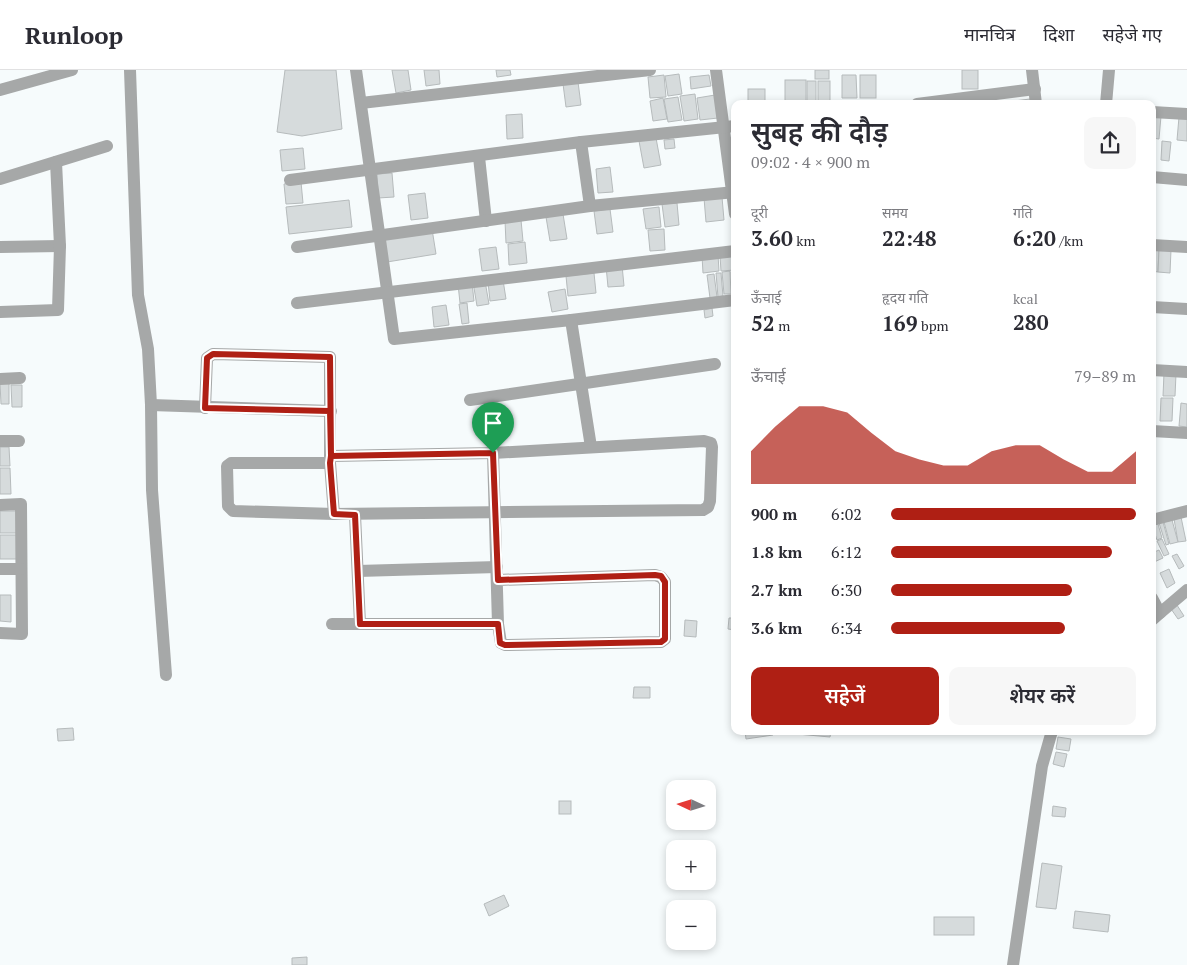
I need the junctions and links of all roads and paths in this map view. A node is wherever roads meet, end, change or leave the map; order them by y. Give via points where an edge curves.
1 (72, 70) edge
2 (130, 70) edge
3 (356, 70) edge
4 (650, 70) edge
5 (716, 70) edge
6 (1032, 70) edge
7 (1109, 70) edge
8 (1034, 89) junction
9 (0, 90) edge
10 (948, 100) edge
11 (1035, 100) edge
12 (1106, 100) edge
13 (362, 103) junction
14 (1156, 112) edge
15 (1187, 114) edge
16 (730, 127) edge
17 (581, 142) junction
18 (731, 143) edge
19 (107, 146) dead end
20 (479, 157) junction
21 (56, 162) junction
22 (369, 170) junction
23 (1156, 177) edge
24 (0, 179) edge
25 (290, 180) dead end
26 (1187, 180) edge
27 (731, 192) edge
28 (590, 206) junction
29 (486, 221) junction
30 (379, 235) junction
31 (1156, 245) edge
32 (60, 246) junction
33 (0, 247) edge
34 (297, 247) dead end
35 (1187, 247) edge
36 (731, 251) edge
37 (388, 291) junction
38 (731, 300) edge
39 (297, 304) dead end
40 (1156, 308) edge
41 (1187, 309) edge
42 (0, 312) edge
43 (571, 320) junction
44 (716, 364) dead end
45 (1156, 370) edge
46 (1187, 372) edge
47 (20, 378) dead end
48 (0, 379) edge
49 (581, 384) junction
50 (470, 400) dead end
51 (151, 405) junction
52 (205, 408) junction
53 (330, 411) junction
54 (1156, 431) edge
55 (1187, 433) edge
56 (0, 441) edge
57 (19, 441) dead end
58 (591, 448) junction
59 (493, 453) junction
60 (331, 460) junction
61 (0, 505) edge
62 (1187, 510) edge
63 (495, 513) junction
64 (334, 514) junction
65 (355, 515) junction
66 (1156, 519) edge
67 (0, 569) edge
68 (21, 569) junction
69 (358, 571) junction
70 (497, 574) junction
71 (1187, 590) edge
72 (1156, 617) edge
73 (332, 624) dead end
74 (360, 624) junction
75 (498, 624) junction
76 (0, 633) edge
77 (166, 676) dead end
78 (1051, 735) edge
79 (1013, 965) edge

1 - 9 street
2 - 51 street via 138,295 148,349
3 - 13 street
4 - 13 street
5 - 16 street
6 - 8 street
7 - 12 street
8 - 10 street
8 - 11 street
13 - 22 street
14 - 15 street
16 - 17 street
16 - 18 street
17 - 20 street
17 - 28 street
19 - 21 street
20 - 22 street
20 - 29 street
21 - 24 street
21 - 32 street
22 - 25 street
22 - 30 street
23 - 26 street
27 - 28 street
28 - 29 street
29 - 30 street
30 - 34 street
30 - 37 street
31 - 35 street
32 - 33 street
32 - 42 street via 58,310
36 - 37 street
37 - 39 street
37 - 43 street via 394,339
38 - 43 street
40 - 41 street
43 - 49 street
44 - 49 street
45 - 46 street
47 - 48 street
49 - 50 street
49 - 58 street
51 - 52 street
51 - 77 street via 152,490
52 - 53 street
52 - 53 street via 207,358 213,354 330,357
53 - 60 street
54 - 55 street
56 - 57 street
58 - 59 street
58 - 63 street via 710,443 708,507 702,510
59 - 60 street
59 - 63 street
60 - 64 street
60 - 64 street via 231,463 226,472 228,506 233,511
61 - 68 street via 21,504
62 - 66 street
63 - 65 street
63 - 70 street
64 - 65 street
65 - 69 street
67 - 68 street
68 - 76 street via 22,634
69 - 70 street
69 - 74 street
70 - 75 street
70 - 75 street via 661,576 665,582 666,632 661,642 505,645 500,643
71 - 72 street
73 - 74 street
74 - 75 street
78 - 79 street via 1042,766

